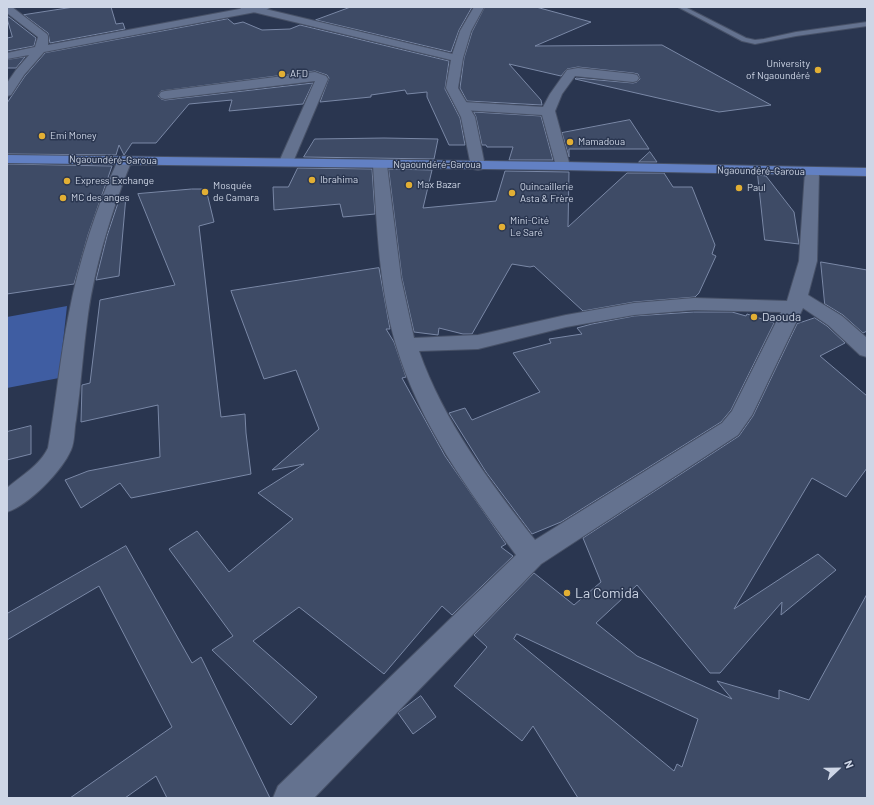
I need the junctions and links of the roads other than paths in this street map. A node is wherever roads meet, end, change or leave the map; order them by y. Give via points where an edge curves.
1 (266, 7) edge
2 (479, 7) edge
3 (681, 7) edge
4 (7, 8) edge
5 (249, 8) edge
6 (28, 23) junction
7 (867, 24) edge
8 (14, 25) dead end
9 (40, 50) junction
10 (7, 56) edge
11 (458, 58) junction
12 (633, 78) dead end
13 (7, 92) edge
14 (164, 95) dead end
15 (463, 106) junction
16 (548, 112) junction
17 (7, 159) edge
18 (125, 160) junction
19 (286, 162) junction
20 (380, 165) junction
21 (478, 166) junction
22 (563, 166) junction
23 (812, 172) junction
24 (867, 172) edge
25 (796, 302) junction
26 (406, 345) junction
27 (867, 350) edge
28 (7, 502) edge
29 (532, 556) junction
30 (290, 798) edge

1 - 5 street
2 - 11 street via 463,34
3 - 7 lane via 744,40 756,42
4 - 6 street
5 - 9 street
5 - 11 street
6 - 8 street
6 - 9 street via 43,36 44,41
9 - 10 street
9 - 13 street
11 - 15 street via 452,88
12 - 16 street via 578,72 571,74 556,94
14 - 19 street via 259,82 320,77 322,79
15 - 16 street
15 - 21 street via 468,117
16 - 22 street
17 - 18 highway, Ngaoundéré-Garoua
18 - 19 highway, Ngaoundéré-Garoua
18 - 28 street via 113,187 86,274 78,314 60,448 54,460 41,474
19 - 20 highway, Ngaoundéré-Garoua
20 - 21 highway, Ngaoundéré-Garoua
20 - 26 street via 390,266
21 - 22 highway, Ngaoundéré-Garoua
22 - 23 highway, Ngaoundéré-Garoua
23 - 24 highway, Ngaoundéré-Garoua
23 - 25 street via 808,261
25 - 26 street via 694,304 634,309 566,321 478,342
25 - 27 street via 830,315
25 - 29 street via 741,415 730,429
26 - 29 street via 437,417 469,469
29 - 30 street

